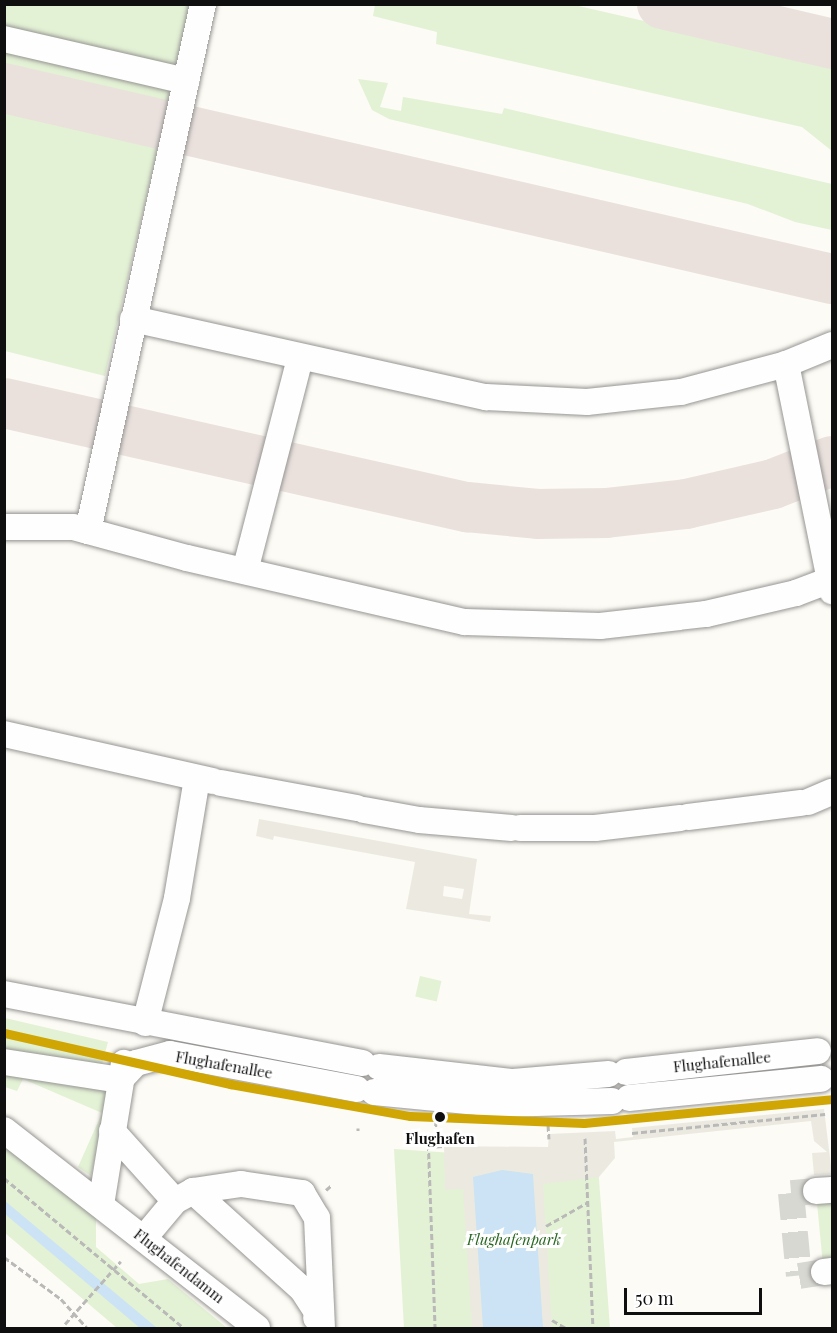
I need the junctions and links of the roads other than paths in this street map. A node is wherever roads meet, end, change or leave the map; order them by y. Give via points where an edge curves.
1 (203, 4) edge
2 (4, 39) edge
3 (186, 81) junction
4 (133, 319) junction
5 (832, 345) edge
6 (300, 358) junction
7 (786, 364) junction
8 (4, 527) edge
9 (88, 531) junction
10 (245, 571) junction
11 (832, 583) edge
12 (4, 734) edge
13 (210, 781) junction
14 (832, 792) edge
15 (4, 994) edge
16 (145, 1023) junction
17 (172, 1028) junction
18 (818, 1051) dead end
19 (4, 1062) edge
20 (656, 1069) junction
21 (821, 1078) dead end
22 (375, 1079) junction
23 (574, 1079) junction
24 (120, 1080) junction
25 (616, 1100) junction
26 (4, 1130) edge
27 (112, 1131) junction
28 (184, 1196) junction
29 (101, 1205) junction
30 (144, 1238) junction
31 (316, 1324) edge
32 (257, 1329) edge

1 - 3 street
2 - 3 street
3 - 4 street
4 - 6 street
4 - 9 street
5 - 7 street
6 - 7 street via 486,397 587,402 681,392
6 - 10 street
7 - 11 street
8 - 9 street via 73,527
9 - 10 street
10 - 11 street via 465,622 526,625 600,626 706,614
12 - 13 street
13 - 14 street via 430,821 516,828 595,828 684,818 804,802
13 - 16 street
15 - 16 street
16 - 17 street
17 - 22 street, Flughafenallee
17 - 24 street, Flughafenallee via 157,1032 134,1047
18 - 20 street, Flughafenallee
19 - 24 street
20 - 23 street, Flughafenallee
20 - 25 street
21 - 25 street, Flughafenallee
22 - 23 street, Flughafenallee
22 - 24 street, Flughafenallee via 326,1083 170,1054 136,1063
22 - 25 street, Flughafenallee via 498,1104
23 - 25 street
24 - 27 street
26 - 29 street, Flughafendamm
27 - 28 street
27 - 29 street
28 - 30 street
28 - 31 street via 302,1289
28 - 31 street via 241,1184 302,1193 316,1218
29 - 30 street, Flughafendamm
30 - 32 street, Flughafendamm

